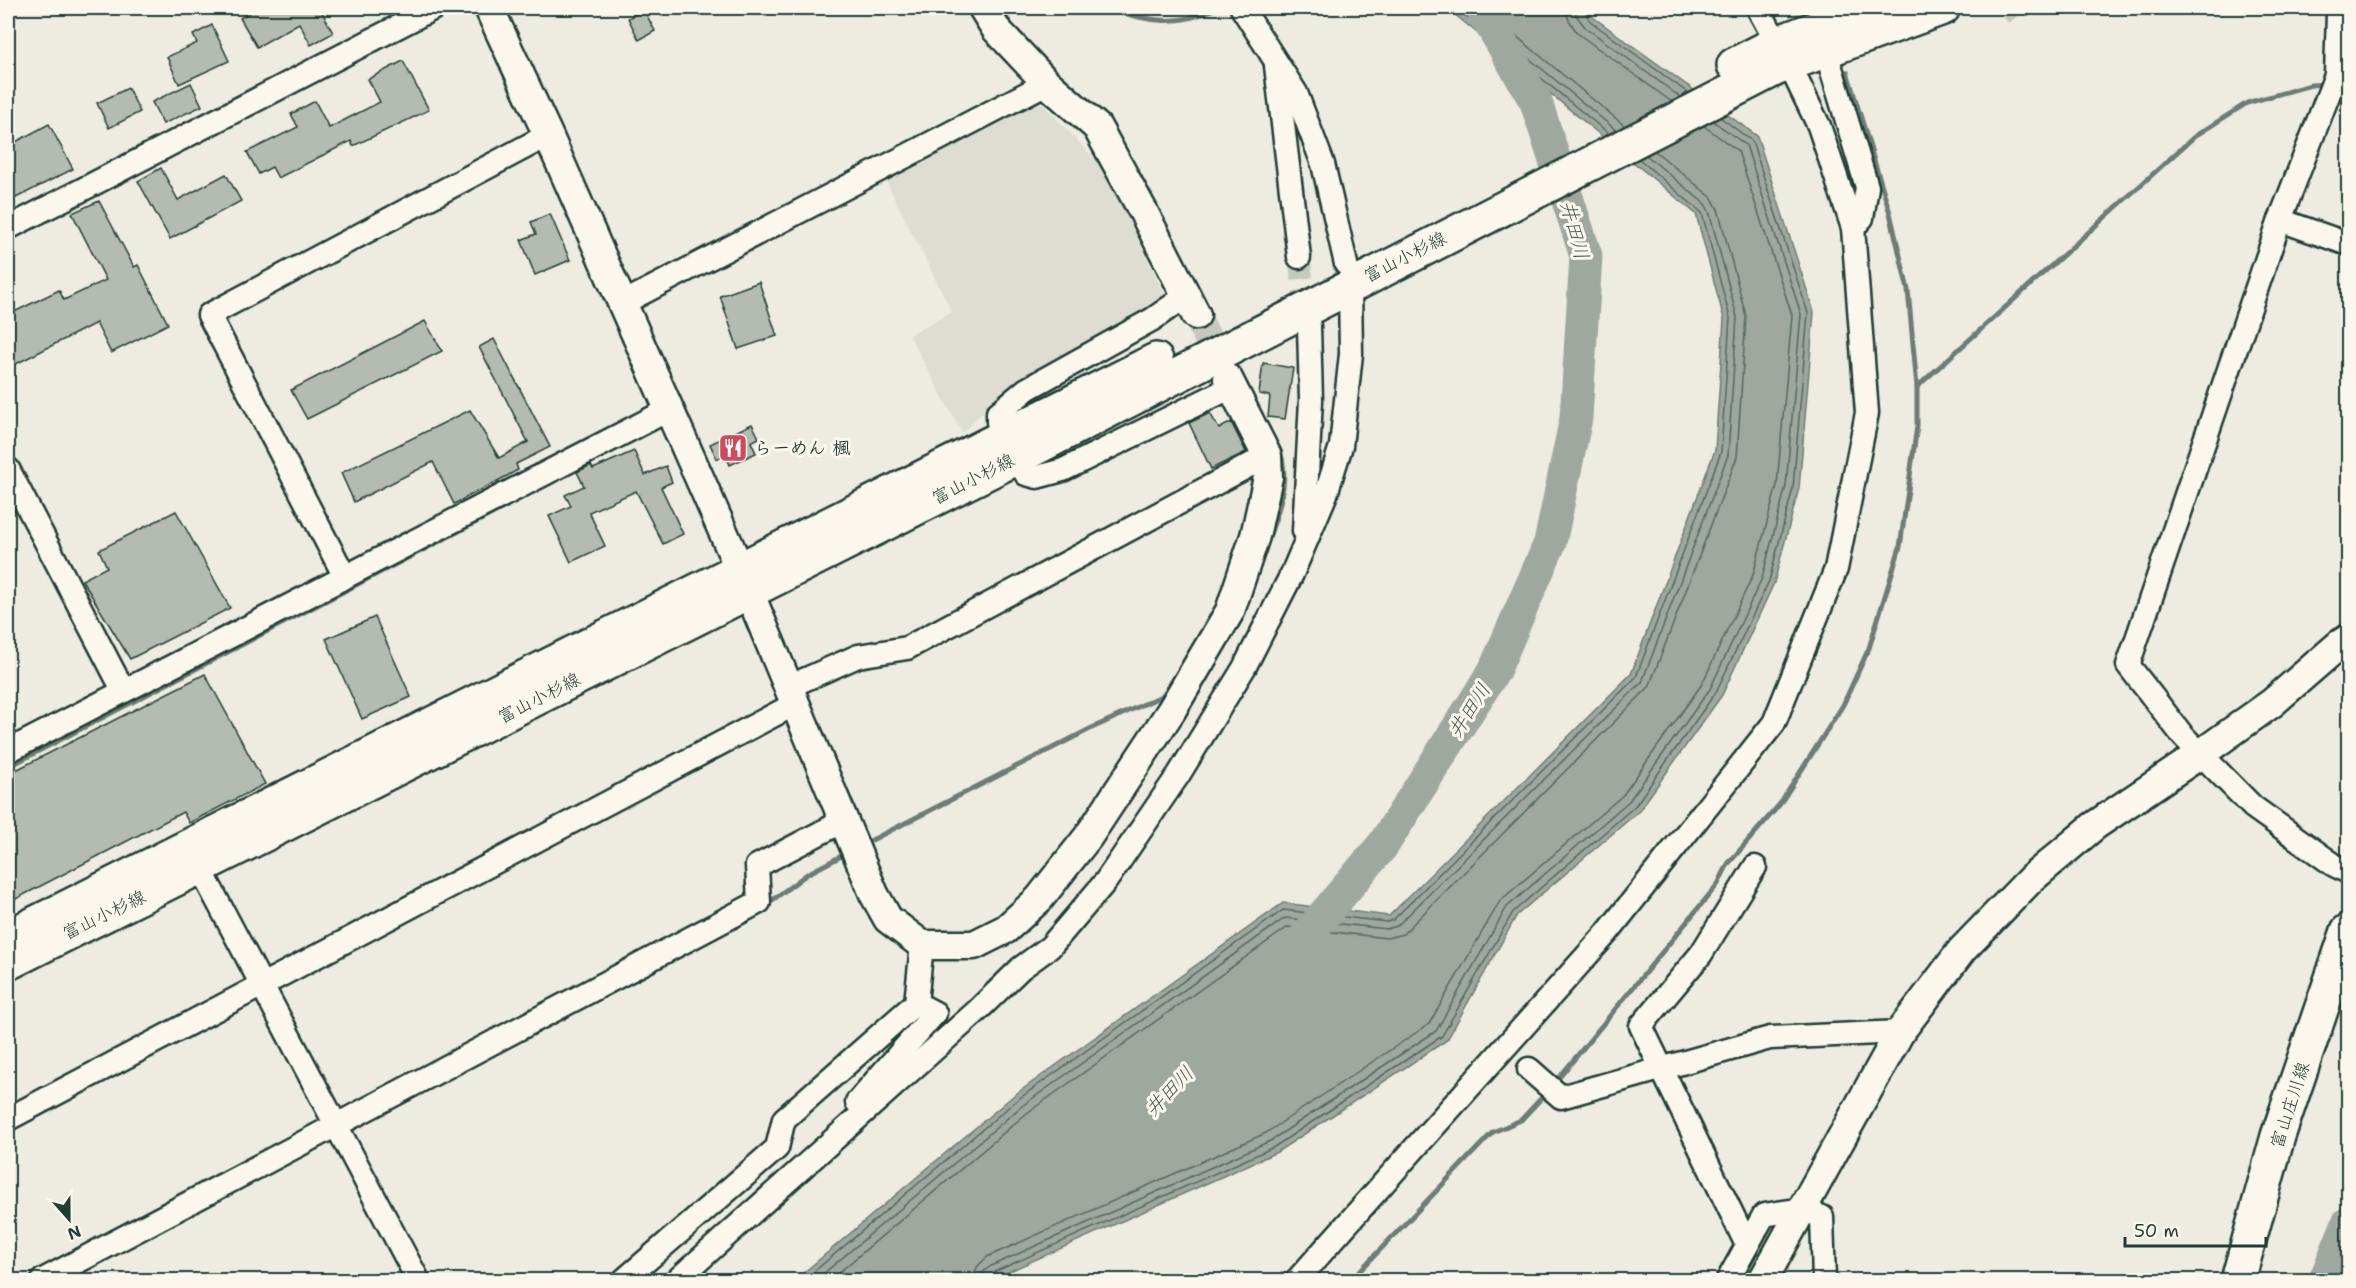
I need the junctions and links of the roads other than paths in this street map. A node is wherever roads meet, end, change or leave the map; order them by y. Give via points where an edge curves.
1 (434, 8) edge
2 (983, 8) edge
3 (1758, 8) edge
4 (1869, 8) edge
5 (1942, 8) edge
6 (497, 10) edge
7 (2338, 13) dead end
8 (1246, 15) edge
9 (1776, 57) junction
10 (1275, 61) junction
11 (1831, 68) dead end
12 (2342, 71) edge
13 (1047, 83) junction
14 (548, 135) junction
15 (2280, 220) junction
16 (8, 228) edge
17 (1853, 228) junction
18 (2349, 244) edge
19 (1299, 257) tunnel mouth
20 (1353, 272) junction
21 (623, 303) junction
22 (1191, 305) joint
23 (1309, 326) tunnel mouth
24 (1230, 383) joint
25 (670, 409) junction
26 (1012, 446) junction
27 (1267, 456) junction
28 (8, 469) edge
29 (1303, 548) junction
30 (345, 577) junction
31 (745, 581) junction
32 (2349, 639) edge
33 (123, 690) junction
34 (791, 695) junction
35 (8, 751) edge
36 (2202, 753) junction
37 (843, 821) junction
38 (1755, 867) dead end
39 (200, 868) junction
40 (2349, 872) edge
41 (2349, 931) edge
42 (8, 937) edge
43 (922, 945) junction
44 (8, 963) edge
45 (261, 985) junction
46 (916, 1003) junction
47 (1899, 1032) junction
48 (1661, 1068) junction
49 (1529, 1070) dead end
50 (8, 1119) edge
51 (336, 1126) junction
52 (841, 1133) junction
53 (1813, 1213) junction
54 (1747, 1245) junction
55 (43, 1281) edge
56 (418, 1281) edge
57 (624, 1281) edge
58 (677, 1281) edge
59 (1297, 1281) edge
60 (1728, 1281) edge
61 (1763, 1281) edge
62 (1824, 1281) edge
63 (1837, 1281) edge
64 (2238, 1281) edge

1 - 16 street
2 - 13 street via 996,29
3 - 9 street
4 - 9 main road, 富山小杉線
5 - 9 main road, 富山小杉線 via 1854,38
6 - 14 street
7 - 12 street
8 - 10 street
9 - 17 street via 1819,126
9 - 20 main road, 富山小杉線
10 - 19 street
10 - 20 street via 1296,93 1323,164
11 - 17 street via 1867,187 1862,218
12 - 15 street
13 - 21 street
13 - 22 street via 1097,127
14 - 21 street
14 - 30 street via 209,315
15 - 18 street
15 - 36 street via 2128,665 2183,736
17 - 59 street via 1867,412 1836,568 1774,723 1606,933
20 - 26 main road, 富山小杉線
20 - 29 street via 1351,354 1341,446
21 - 25 street
22 - 26 street via 1153,319 1028,390 998,413 998,422
23 - 29 street via 1311,400
24 - 26 street via 1063,470 1037,477 1026,474
24 - 27 street
25 - 30 street
25 - 31 street
26 - 31 main road, 富山小杉線
27 - 34 street via 907,648 858,656
27 - 43 street via 1268,477 1255,536 1230,611 1171,711 1088,837 1039,899 1006,929 974,945
28 - 33 street
29 - 52 street via 1244,668 1179,774 1106,881 1050,947 1021,968
30 - 33 street
31 - 34 street
31 - 39 main road, 富山小杉線
31 - 42 main road, 富山小杉線
32 - 36 street via 2272,703
33 - 35 street
34 - 37 street
34 - 45 street
36 - 40 street via 2253,807
36 - 47 street via 2094,826 2031,879 1962,950
37 - 43 street via 888,919
37 - 51 street via 757,866 759,902
38 - 48 street via 1701,954 1641,1026
39 - 44 main road, 富山小杉線
39 - 45 street
41 - 64 main road, 富山庄川線 via 2278,1136
43 - 46 street
45 - 50 street
45 - 51 street
46 - 52 street via 934,1012 855,1105
46 - 57 street via 784,1119 777,1148
47 - 48 street via 1770,1038
47 - 53 street
48 - 49 street via 1561,1097
48 - 54 street
51 - 55 street
51 - 56 street
52 - 58 street
53 - 54 street via 1764,1215
53 - 61 street
53 - 62 street
53 - 63 street via 1835,1233
54 - 60 street

